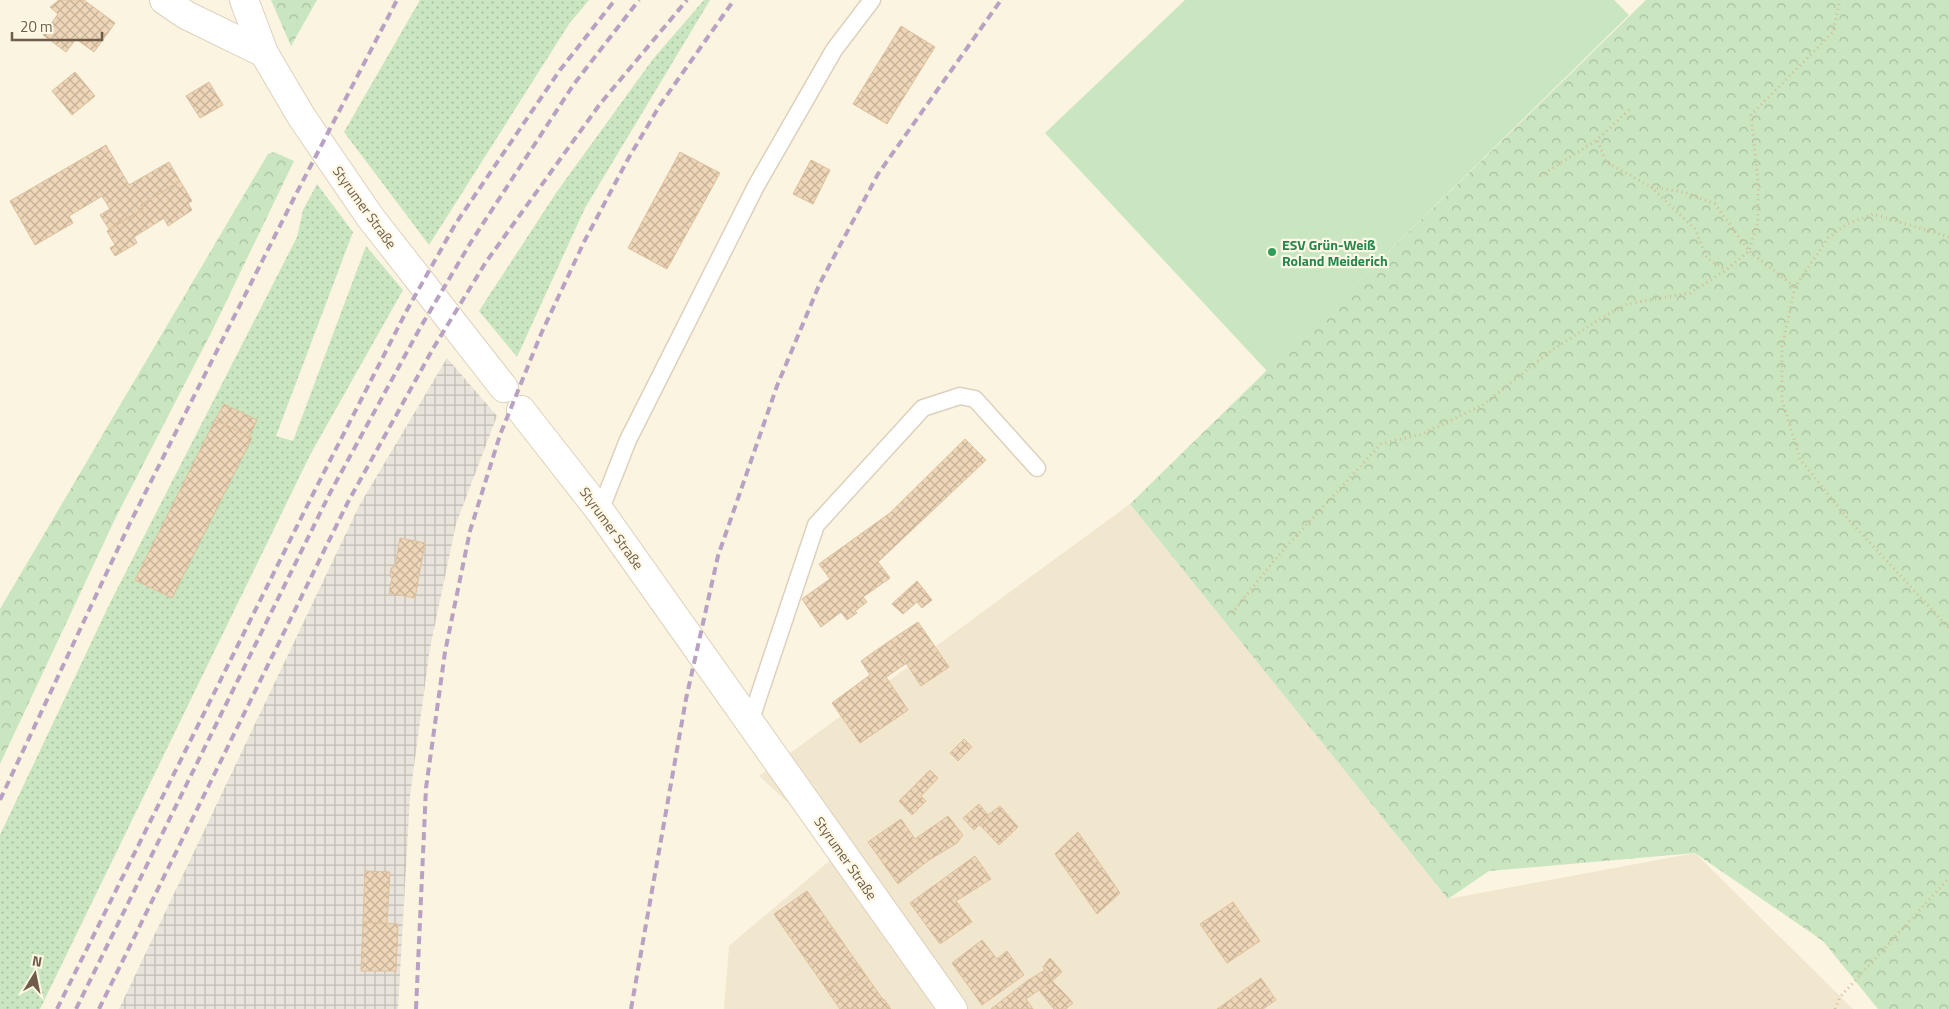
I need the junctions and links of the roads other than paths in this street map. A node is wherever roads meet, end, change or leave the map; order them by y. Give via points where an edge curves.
1 (164, 0) edge
2 (244, 0) edge
3 (872, 0) edge
4 (264, 53) junction
5 (1037, 468) dead end
6 (600, 511) junction
7 (750, 722) junction
8 (953, 1009) edge

1 - 4 street via 186,15
2 - 4 street, Styrumer Straße
3 - 6 lane via 834,50 756,186 628,440
4 - 6 street, Styrumer Straße via 301,116 370,217
5 - 7 lane via 975,399 960,396 923,408 816,525
6 - 7 street, Styrumer Straße
7 - 8 street, Styrumer Straße

